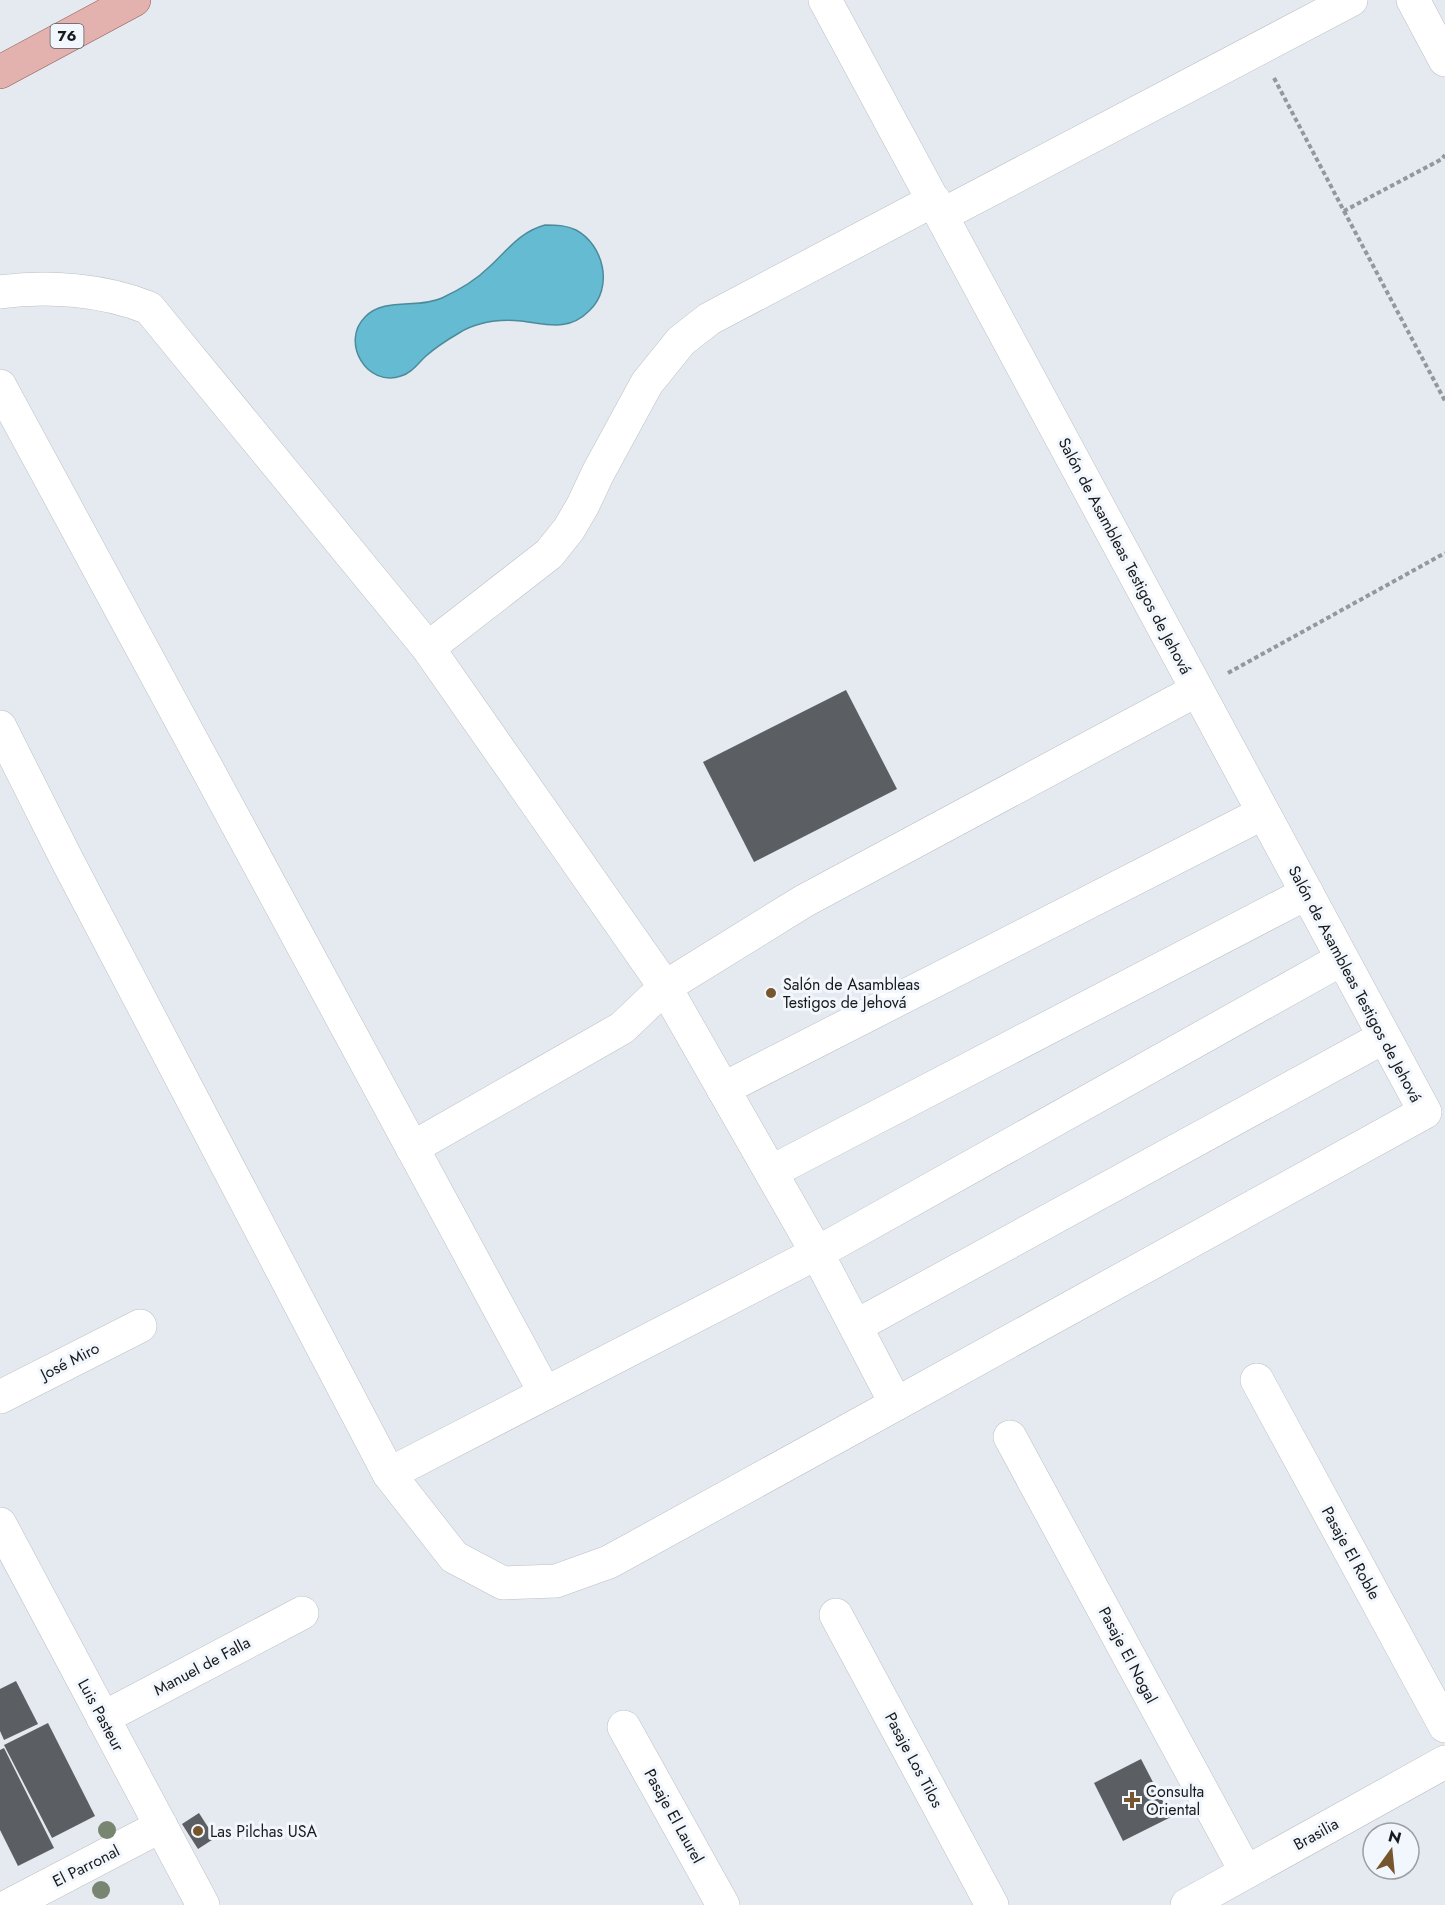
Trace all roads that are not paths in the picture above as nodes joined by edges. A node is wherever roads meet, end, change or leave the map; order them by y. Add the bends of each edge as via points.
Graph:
1 (134, 0) edge
2 (825, 0) edge
3 (1351, 0) edge
4 (1413, 0) edge
5 (1445, 60) edge
6 (0, 72) edge
7 (938, 208) junction
8 (0, 292) edge
9 (0, 386) edge
10 (428, 648) junction
11 (1197, 690) junction
12 (0, 727) edge
13 (1263, 813) junction
14 (1307, 893) junction
15 (1342, 959) junction
16 (665, 987) junction
17 (1384, 1037) junction
18 (723, 1089) junction
19 (412, 1148) junction
20 (771, 1172) junction
21 (817, 1253) junction
22 (140, 1326) dead end
23 (856, 1326) junction
24 (1257, 1380) dead end
25 (545, 1394) junction
26 (0, 1397) edge
27 (896, 1404) junction
28 (1010, 1437) dead end
29 (389, 1474) junction
30 (0, 1524) edge
31 (302, 1613) dead end
32 (836, 1615) dead end
33 (103, 1718) junction
34 (1445, 1726) edge
35 (624, 1727) dead end
36 (1445, 1762) edge
37 (161, 1826) junction
38 (1246, 1872) junction
39 (10, 1905) edge
40 (203, 1905) edge
41 (723, 1905) edge
42 (992, 1905) edge
43 (1187, 1905) edge

1 - 6 main road, 76
2 - 7 street, Salón de Asambleas Testigos de Jehová
3 - 7 street
4 - 5 street
7 - 10 street via 709,319 681,341 647,383 569,530 549,554
7 - 11 street, Salón de Asambleas Testigos de Jehová
8 - 10 street via 90,292 125,298 149,308
9 - 19 street
10 - 16 street
11 - 13 street, Salón de Asambleas Testigos de Jehová
11 - 16 street via 804,901
12 - 29 street
13 - 14 street, Salón de Asambleas Testigos de Jehová
13 - 18 street
14 - 15 street, Salón de Asambleas Testigos de Jehová
14 - 20 street
15 - 17 street, Salón de Asambleas Testigos de Jehová
15 - 21 street
16 - 18 street
16 - 19 street via 622,1028
17 - 23 street
17 - 27 street, Salón de Asambleas Testigos de Jehová via 1425,1112
18 - 20 street
19 - 25 street
20 - 21 street
21 - 23 street
21 - 25 street
22 - 26 street, José Miro
23 - 27 street
24 - 34 street, Pasaje El Roble
25 - 29 street
27 - 29 street via 609,1562 556,1581 503,1583 454,1557
28 - 38 street, Pasaje El Nogal
30 - 33 street, Luis Pasteur
31 - 33 street, Manuel de Falla
32 - 42 street, Pasaje Los Tilos
33 - 37 street, Luis Pasteur
35 - 41 street, Pasaje El Laurel
36 - 38 street, Brasilia
37 - 39 street, El Parronal
37 - 40 street, Luis Pasteur
38 - 43 street, Brasilia

